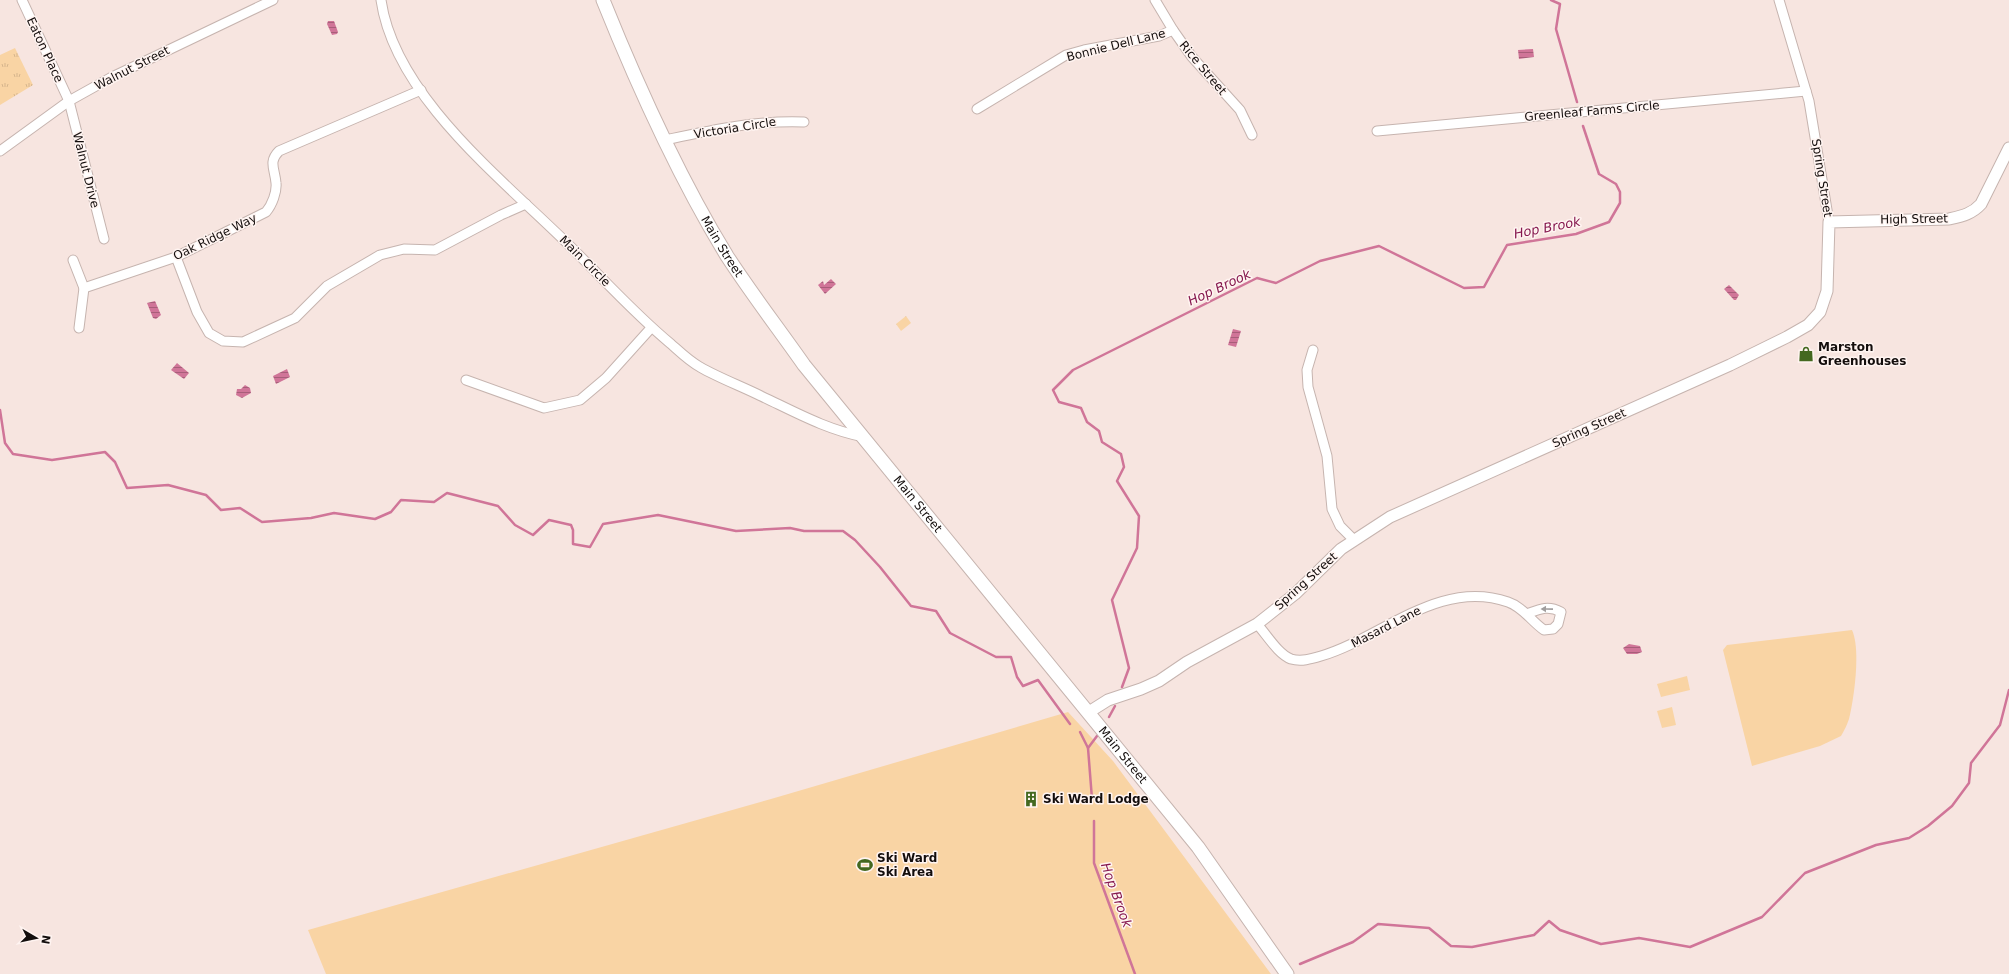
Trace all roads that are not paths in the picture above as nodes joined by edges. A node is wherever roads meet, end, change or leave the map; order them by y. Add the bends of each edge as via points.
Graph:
1 (22, 0) edge
2 (273, 0) edge
3 (381, 0) edge
4 (603, 0) edge
5 (1156, 0) edge
6 (1779, 0) edge
7 (1173, 30) junction
8 (421, 90) junction
9 (1806, 91) junction
10 (69, 101) junction
11 (977, 109) dead end
12 (804, 122) dead end
13 (1377, 131) dead end
14 (1252, 135) dead end
15 (665, 140) junction
16 (2009, 148) edge
17 (0, 151) edge
18 (526, 204) junction
19 (1829, 222) junction
20 (104, 239) dead end
21 (176, 257) junction
22 (73, 260) dead end
23 (84, 288) junction
24 (79, 328) dead end
25 (651, 328) junction
26 (1313, 350) dead end
27 (466, 380) dead end
28 (865, 437) junction
29 (1354, 540) junction
30 (1527, 614) dead end
31 (1257, 624) junction
32 (1089, 712) junction
33 (1287, 974) edge

1 - 10 street, Eaton Place
2 - 10 street, Walnut Street via 116,75
3 - 8 street, Main Circle via 387,25 400,57
4 - 15 main road, Main Street
5 - 7 street, Rice Street
6 - 9 street, Spring Street
7 - 11 street, Bonnie Dell Lane via 1162,36 1084,50 1066,56
7 - 14 street, Rice Street via 1200,68 1240,110
8 - 18 street, Main Circle via 474,156
8 - 21 street, Oak Ridge Way via 279,151 273,160 276,184 271,206 266,212
9 - 13 street, Greenleaf Farms Circle
9 - 19 street, Spring Street
10 - 17 street, Walnut Street
10 - 20 street, Walnut Drive
12 - 15 street, Victoria Circle via 747,124
15 - 28 main road, Main Street via 728,257 772,322
16 - 19 street, High Street via 1981,204 1964,216 1949,219
18 - 21 street via 435,250 404,249 380,255 326,286 295,318 243,342 223,341 209,333 197,312
18 - 25 street, Main Circle
19 - 29 street, Spring Street via 1827,291 1820,312 1808,325 1736,362 1390,517
21 - 23 street, Oak Ridge Way
22 - 23 street
23 - 24 street
25 - 27 street via 606,378 580,400 544,408
25 - 28 street, Main Circle via 700,367 828,428
26 - 29 street via 1307,370 1308,387 1327,456 1332,509 1340,526
28 - 32 main road, Main Street
29 - 31 street, Spring Street via 1341,549 1295,594
30 - 31 street, Masard Lane via 1509,602 1488,597 1457,598 1425,607 1329,654 1299,661 1282,653
31 - 32 street, Spring Street via 1187,662 1159,681 1108,700
32 - 33 main road, Main Street via 1198,847

